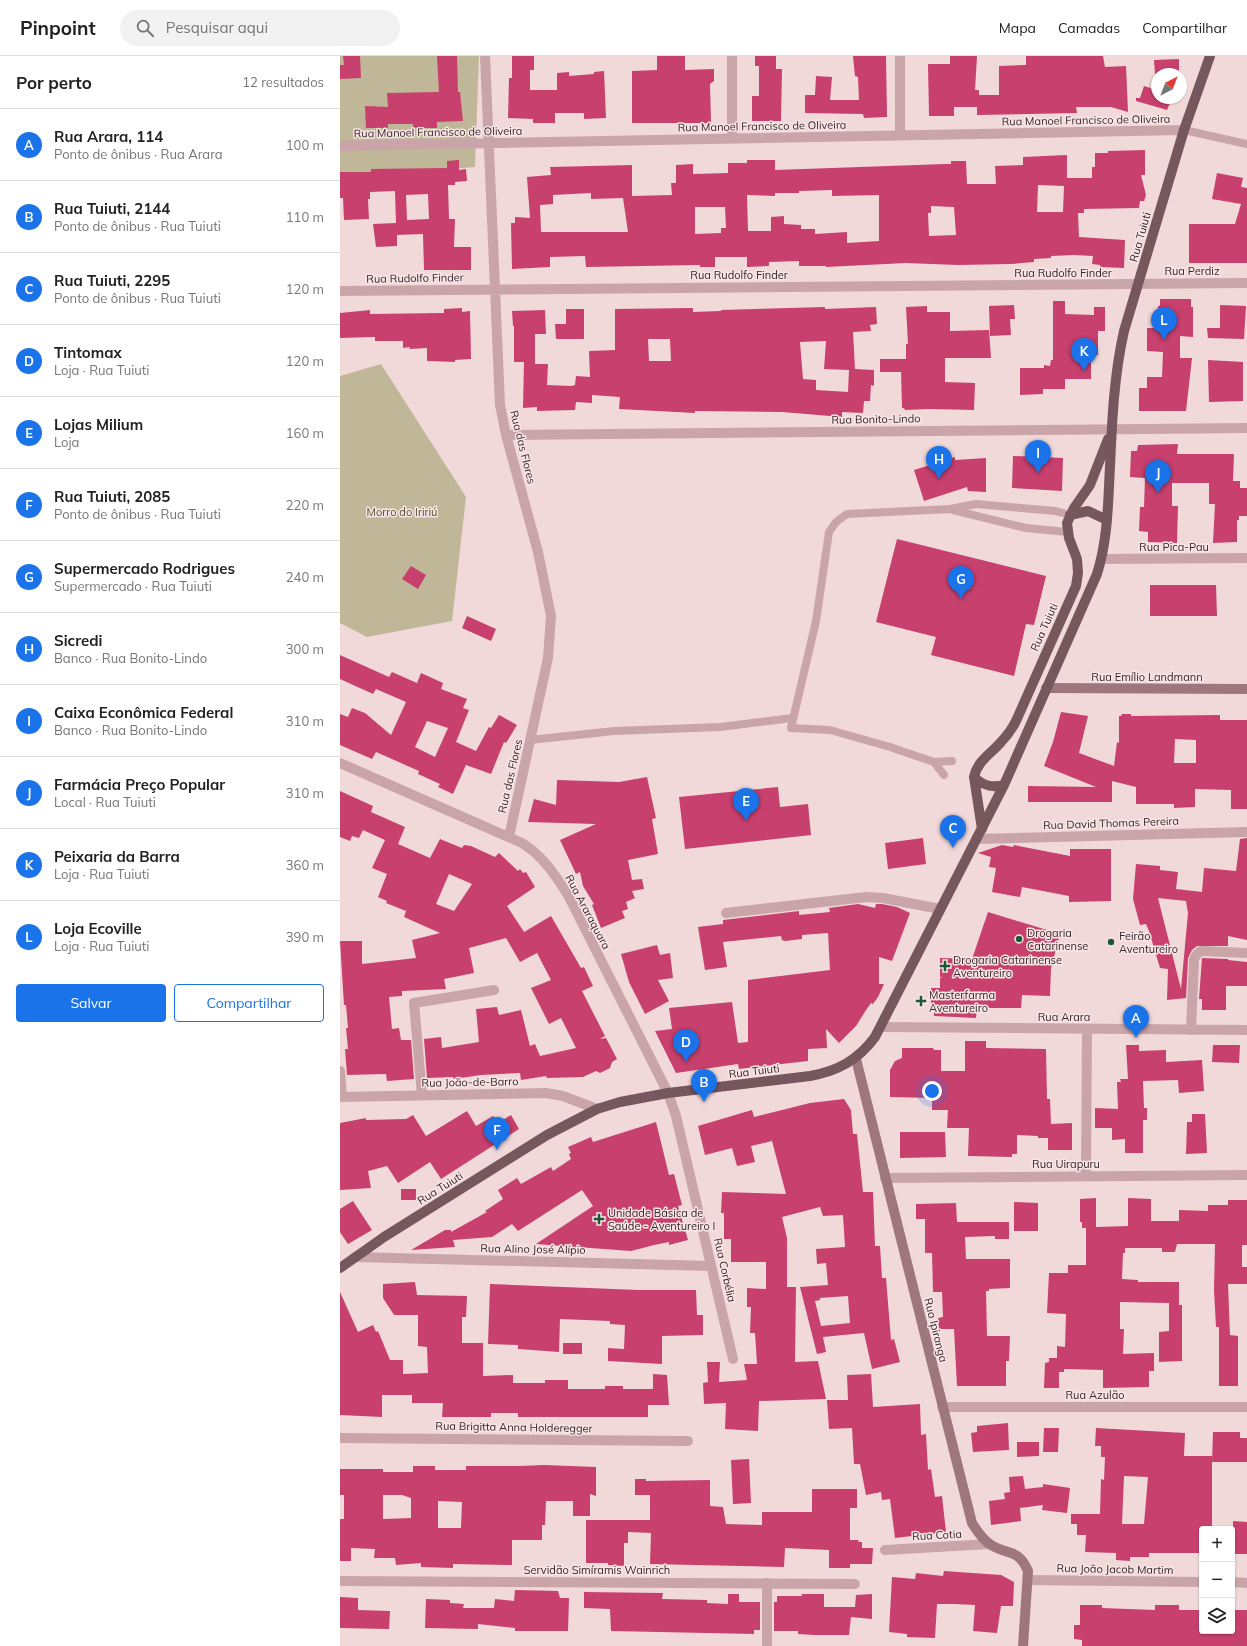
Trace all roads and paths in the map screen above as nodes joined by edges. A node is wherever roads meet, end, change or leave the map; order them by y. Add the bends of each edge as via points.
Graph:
1 (485, 56) edge
2 (732, 56) edge
3 (900, 56) edge
4 (1210, 56) edge
5 (1184, 130) junction
6 (900, 135) junction
7 (732, 139) junction
8 (489, 143) junction
9 (1247, 144) edge
10 (340, 146) edge
11 (1247, 283) edge
12 (1138, 284) junction
13 (495, 289) junction
14 (340, 291) edge
15 (1247, 428) edge
16 (1111, 429) junction
17 (506, 435) junction
18 (950, 509) junction
19 (1070, 515) junction
20 (1107, 520) junction
21 (1067, 532) junction
22 (1247, 558) edge
23 (1102, 559) junction
24 (1046, 688) junction
25 (1247, 689) edge
26 (793, 718) junction
27 (530, 740) junction
28 (952, 761) dead end
29 (934, 762) junction
30 (340, 763) edge
31 (944, 775) dead end
32 (974, 777) junction
33 (1004, 785) junction
34 (982, 829) junction
35 (1247, 832) edge
36 (509, 837) junction
37 (976, 839) junction
38 (940, 909) junction
39 (726, 913) dead end
40 (1247, 953) edge
41 (494, 990) dead end
42 (881, 1027) junction
43 (1087, 1029) junction
44 (1191, 1030) junction
45 (1247, 1030) edge
46 (856, 1059) junction
47 (340, 1071) edge
48 (668, 1093) junction
49 (422, 1095) junction
50 (341, 1097) edge
51 (597, 1109) junction
52 (1086, 1176) junction
53 (1247, 1176) edge
54 (885, 1178) junction
55 (355, 1257) junction
56 (711, 1266) junction
57 (340, 1268) edge
58 (733, 1359) dead end
59 (942, 1407) junction
60 (1247, 1407) edge
61 (340, 1438) edge
62 (688, 1441) dead end
63 (990, 1544) junction
64 (885, 1550) dead end
65 (1028, 1580) junction
66 (340, 1581) edge
67 (1199, 1582) edge
68 (1235, 1582) edge
69 (1247, 1582) edge
70 (767, 1583) junction
71 (855, 1584) dead end
72 (766, 1646) edge
73 (1023, 1646) edge

1 - 8 street, Rua das Flores
2 - 7 street
3 - 6 street
4 - 5 main road, Rua Tuiuti
5 - 6 street, Rua Manoel Francisco de Oliveira
5 - 9 lane
5 - 12 main road, Rua Tuiuti
6 - 7 street, Rua Manoel Francisco de Oliveira
7 - 8 street, Rua Manoel Francisco de Oliveira
8 - 10 street, Rua Manoel Francisco de Oliveira
8 - 13 street, Rua das Flores
11 - 12 street, Rua Perdiz
12 - 13 street, Rua Rudolfo Finder
12 - 16 main road, Rua Tuiuti via 1118,357
13 - 14 street, Rua Rudolfo Finder
13 - 17 street, Rua das Flores via 500,405
15 - 16 street, Rua Bonito-Lindo
16 - 17 street, Rua Bonito-Lindo
16 - 19 main road, Rua Tuiuti via 1090,485
16 - 20 main road, Rua Tuiuti
17 - 27 street, Rua das Flores via 538,552 551,616 548,658
18 - 19 lane via 976,504 1055,511
18 - 21 lane via 1026,528
18 - 26 lane via 846,514 836,522 829,532 816,621
19 - 20 main road via 1088,511
19 - 21 main road, Rua Tuiuti
20 - 23 main road, Rua Tuiuti
21 - 32 main road, Rua Tuiuti via 1077,559 1076,586 1016,721 1003,741 980,762
22 - 23 street, Rua Pica-Pau
23 - 24 main road, Rua Tuiuti
24 - 25 street, Rua Emílio Landmann
24 - 33 main road, Rua Tuiuti
26 - 27 lane via 720,727 614,731
26 - 29 lane via 791,728 830,730
27 - 36 street, Rua das Flores
28 - 29 lane
29 - 31 lane
30 - 36 street, Rua Araraquara
32 - 33 main road via 987,786
32 - 34 main road
33 - 34 main road, Rua Tuiuti
34 - 37 main road, Rua Tuiuti
35 - 37 street, Rua David Thomas Pereira
36 - 48 street, Rua Araraquara via 534,850 568,895
37 - 38 main road, Rua Tuiuti
38 - 39 street via 866,897
38 - 42 main road, Rua Tuiuti
40 - 44 street via 1201,951 1197,954 1194,959
41 - 49 street via 414,1003
42 - 43 street, Rua Arara
42 - 46 main road, Rua Tuiuti
43 - 44 street, Rua Arara
43 - 52 street
44 - 45 street, Rua Arara
46 - 48 main road, Rua Tuiuti via 828,1073
46 - 54 street, Rua Ipiranga
47 - 50 street
48 - 51 main road, Rua Tuiuti
48 - 56 street, Rua Corbélia via 676,1116
49 - 50 street, Rua João-de-Barro
49 - 51 street, Rua João-de-Barro via 546,1093 563,1096
51 - 55 main road, Rua Tuiuti via 547,1135
52 - 53 street, Rua Uirapuru
52 - 54 street, Rua Uirapuru
54 - 59 street, Rua Ipiranga
55 - 56 street, Rua Alino José Alípio
55 - 57 main road, Rua Tuiuti
56 - 58 street, Rua Corbélia
59 - 60 street, Rua Azulão
59 - 63 street, Rua Ipiranga via 972,1524
61 - 62 street, Rua Brigitta Anna Holderegger
63 - 64 street, Rua Cotia
63 - 65 street, Rua Ipiranga via 1019,1556 1025,1563
65 - 67 street, Rua João Jacob Martim
65 - 73 street, Rua Ipiranga
66 - 70 street, Servidão Simíramis Wainrich
68 - 69 street
70 - 71 street, Servidão Simíramis Wainrich
70 - 72 street

